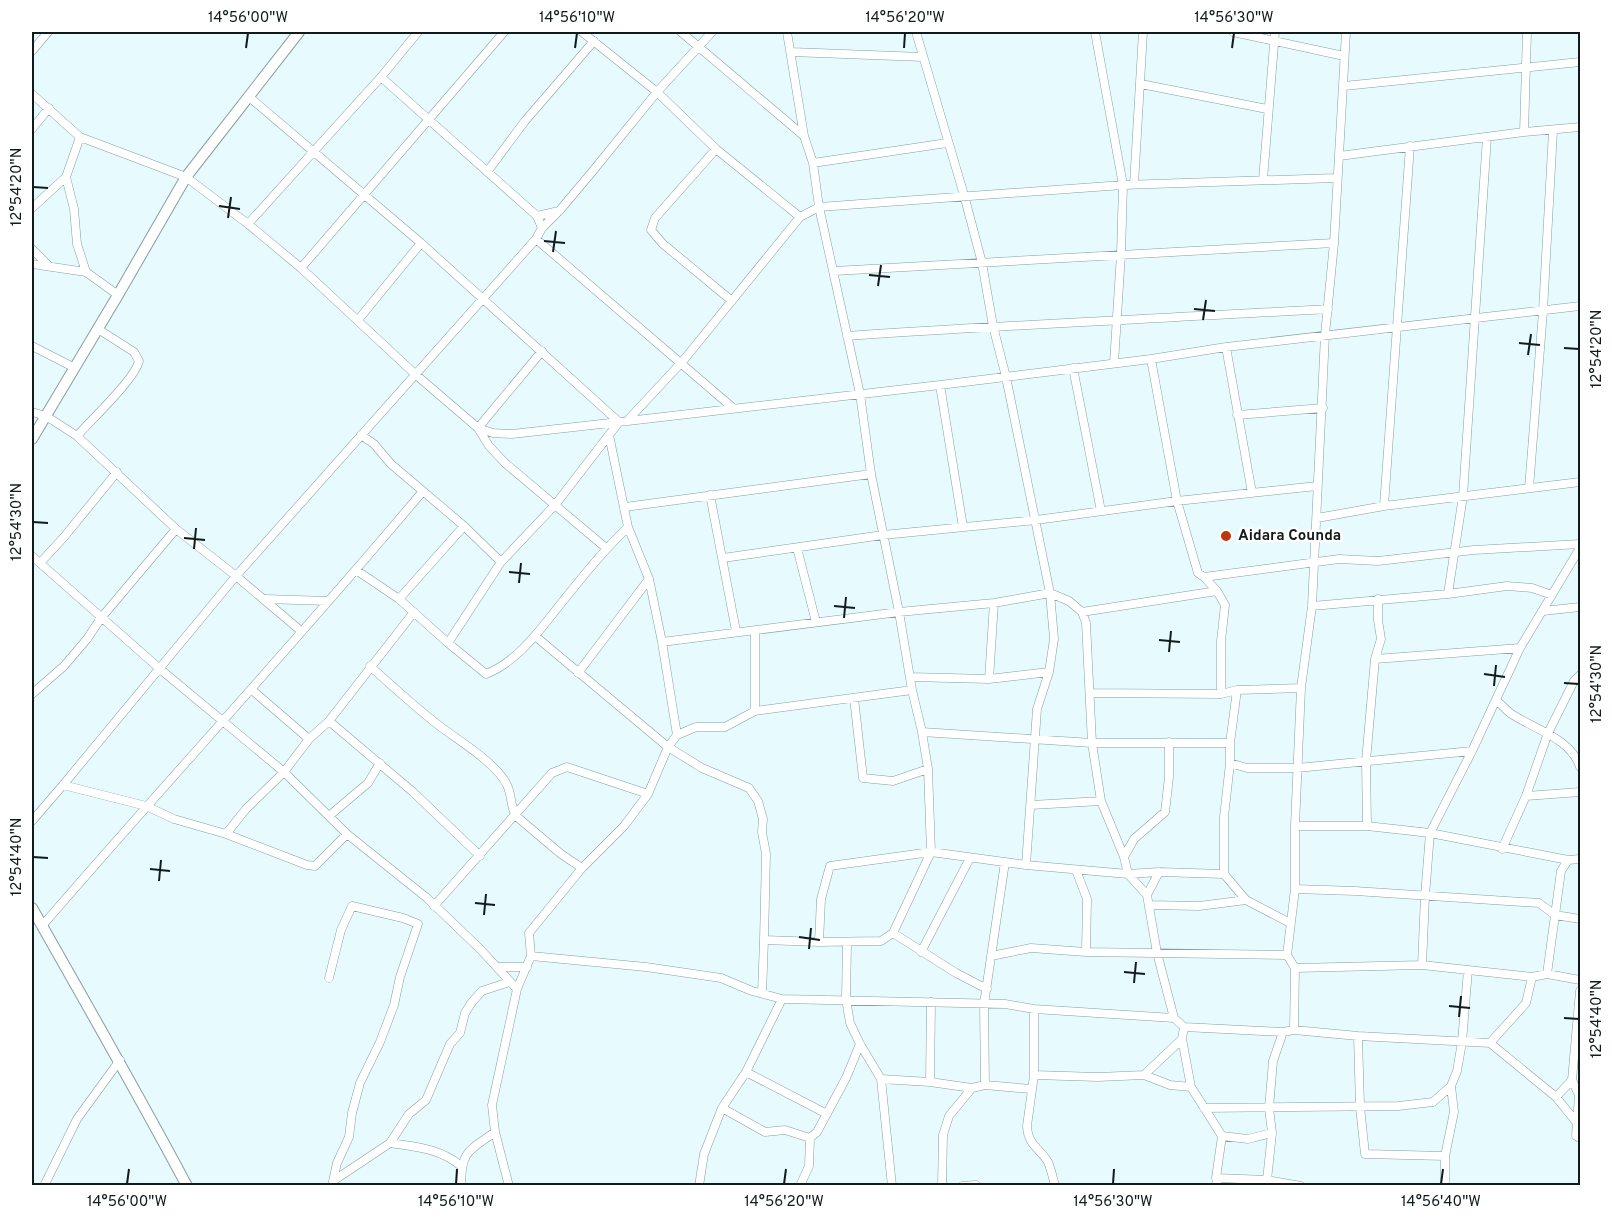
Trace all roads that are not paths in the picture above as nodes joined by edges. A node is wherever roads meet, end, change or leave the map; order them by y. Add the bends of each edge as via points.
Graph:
1 (48, 32) edge
2 (299, 32) edge
3 (418, 32) edge
4 (504, 32) edge
5 (582, 32) edge
6 (681, 32) edge
7 (712, 32) edge
8 (787, 32) edge
9 (916, 32) edge
10 (1095, 32) edge
11 (1143, 32) edge
12 (1233, 32) edge
13 (1346, 32) edge
14 (1527, 32) edge
15 (1275, 35) edge
16 (594, 41) junction
17 (699, 47) junction
18 (32, 51) edge
19 (791, 52) junction
20 (1344, 56) junction
21 (923, 57) junction
22 (1581, 62) edge
23 (1526, 67) junction
24 (381, 77) junction
25 (1141, 84) junction
26 (1344, 86) junction
27 (657, 92) junction
28 (32, 94) edge
29 (248, 96) junction
30 (49, 108) junction
31 (1267, 109) junction
32 (430, 119) junction
33 (1581, 127) edge
34 (32, 129) edge
35 (1553, 131) junction
36 (1524, 132) junction
37 (804, 136) junction
38 (80, 137) junction
39 (1487, 137) junction
40 (947, 143) junction
41 (1410, 146) junction
42 (716, 149) junction
43 (315, 151) junction
44 (1339, 156) junction
45 (813, 163) junction
46 (487, 172) junction
47 (66, 177) junction
48 (186, 177) junction
49 (1336, 178) junction
50 (1263, 180) junction
51 (1134, 184) junction
52 (1123, 185) junction
53 (365, 195) junction
54 (964, 195) junction
55 (819, 207) junction
56 (32, 208) edge
57 (560, 210) junction
58 (537, 216) junction
59 (800, 216) junction
60 (248, 224) junction
61 (542, 228) junction
62 (536, 239) junction
63 (421, 243) junction
64 (1334, 243) junction
65 (32, 249) edge
66 (1121, 254) junction
67 (981, 263) junction
68 (32, 264) edge
69 (49, 266) junction
70 (301, 268) junction
71 (834, 271) junction
72 (86, 272) junction
73 (118, 296) junction
74 (483, 299) junction
75 (732, 301) junction
76 (1581, 306) edge
77 (1328, 309) junction
78 (1543, 311) junction
79 (1474, 319) junction
80 (358, 320) junction
81 (1118, 321) junction
82 (993, 326) junction
83 (1396, 327) junction
84 (98, 329) junction
85 (1325, 335) junction
86 (847, 336) junction
87 (32, 346) edge
88 (1226, 347) junction
89 (542, 351) junction
90 (1151, 359) junction
91 (682, 362) junction
92 (1114, 363) junction
93 (75, 368) junction
94 (1073, 368) junction
95 (415, 374) junction
96 (1006, 376) junction
97 (940, 385) junction
98 (860, 394) junction
99 (733, 408) junction
100 (1323, 408) junction
101 (32, 412) edge
102 (1237, 415) junction
103 (46, 416) junction
104 (623, 422) junction
105 (478, 428) junction
106 (361, 435) junction
107 (609, 435) junction
108 (77, 436) junction
109 (32, 439) edge
110 (117, 472) junction
111 (871, 474) junction
112 (1581, 482) edge
113 (1317, 486) junction
114 (1529, 488) junction
115 (423, 491) junction
116 (1252, 493) junction
117 (710, 495) junction
118 (1462, 496) junction
119 (1177, 501) junction
120 (555, 505) junction
121 (1384, 506) junction
122 (624, 507) junction
123 (1101, 511) junction
124 (1317, 518) junction
125 (1036, 520) junction
126 (464, 526) junction
127 (628, 527) junction
128 (963, 527) junction
129 (177, 529) junction
130 (883, 535) junction
131 (1581, 544) edge
132 (606, 548) junction
133 (797, 548) junction
134 (1581, 548) edge
135 (1453, 553) junction
136 (32, 556) edge
137 (723, 558) junction
138 (1312, 561) junction
139 (501, 562) junction
140 (40, 563) junction
141 (356, 570) junction
142 (236, 576) junction
143 (1204, 577) junction
144 (649, 579) junction
145 (1217, 591) junction
146 (1050, 593) junction
147 (1448, 594) junction
148 (1552, 595) junction
149 (265, 599) junction
150 (399, 599) junction
151 (1378, 599) junction
152 (328, 601) junction
153 (994, 603) junction
154 (1312, 606) junction
155 (1581, 606) edge
156 (1543, 611) junction
157 (414, 612) junction
158 (899, 612) junction
159 (1082, 612) junction
160 (101, 618) junction
161 (816, 622) junction
162 (301, 631) junction
163 (736, 631) junction
164 (755, 631) junction
165 (535, 636) junction
166 (662, 642) junction
167 (448, 643) junction
168 (1520, 648) junction
169 (1375, 659) junction
170 (370, 666) junction
171 (160, 669) junction
172 (1049, 672) junction
173 (578, 673) junction
174 (1581, 675) edge
175 (910, 677) junction
176 (989, 679) junction
177 (1301, 688) junction
178 (252, 690) junction
179 (912, 690) junction
180 (1237, 690) junction
181 (1090, 693) junction
182 (32, 694) edge
183 (1221, 694) junction
184 (854, 698) junction
185 (1496, 700) junction
186 (755, 711) junction
187 (223, 720) junction
188 (329, 721) junction
189 (922, 732) junction
190 (1548, 733) junction
191 (677, 735) junction
192 (1035, 738) junction
193 (309, 739) junction
194 (1169, 742) junction
195 (1092, 743) junction
196 (1230, 743) junction
197 (668, 747) junction
198 (1472, 751) junction
199 (1366, 761) junction
200 (380, 763) junction
201 (1230, 763) junction
202 (1581, 767) edge
203 (1297, 768) junction
204 (928, 770) junction
205 (284, 772) junction
206 (63, 785) junction
207 (1581, 792) edge
208 (648, 794) junction
209 (1526, 796) junction
210 (1101, 801) junction
211 (1031, 805) junction
212 (146, 806) junction
213 (329, 816) junction
214 (516, 816) junction
215 (32, 820) edge
216 (1295, 826) junction
217 (1367, 826) junction
218 (1430, 833) junction
219 (226, 834) junction
220 (347, 834) junction
221 (1502, 849) junction
222 (931, 852) junction
223 (480, 856) junction
224 (1124, 857) junction
225 (970, 858) junction
226 (1581, 859) edge
227 (1568, 860) junction
228 (1005, 862) junction
229 (1026, 865) junction
230 (582, 868) junction
231 (1076, 870) junction
232 (1159, 872) junction
233 (1128, 874) junction
234 (1224, 874) junction
235 (1295, 889) junction
236 (1147, 895) junction
237 (1425, 896) junction
238 (1246, 900) junction
239 (1149, 905) junction
240 (434, 906) junction
241 (32, 908) edge
242 (1555, 915) junction
243 (1581, 919) edge
244 (1290, 922) junction
245 (42, 926) junction
246 (893, 933) junction
247 (764, 940) junction
248 (819, 942) junction
249 (847, 943) junction
250 (921, 952) junction
251 (1086, 952) junction
252 (1157, 953) junction
253 (1287, 955) junction
254 (531, 956) junction
255 (991, 956) junction
256 (1422, 965) junction
257 (527, 967) junction
258 (497, 968) junction
259 (1295, 968) junction
260 (1468, 970) junction
261 (1547, 974) junction
262 (1532, 977) junction
263 (329, 978) dead end
264 (1581, 980) edge
265 (509, 982) junction
266 (517, 988) junction
267 (987, 989) junction
268 (1581, 991) edge
269 (762, 993) junction
270 (782, 999) junction
271 (846, 999) junction
272 (931, 1002) junction
273 (984, 1004) junction
274 (1034, 1009) junction
275 (1174, 1018) junction
276 (1184, 1027) junction
277 (1294, 1030) junction
278 (1283, 1032) junction
279 (1358, 1036) junction
280 (1182, 1039) junction
281 (1462, 1042) junction
282 (1491, 1043) junction
283 (860, 1044) junction
284 (120, 1060) junction
285 (746, 1072) junction
286 (1034, 1075) junction
287 (1144, 1075) junction
288 (881, 1080) junction
289 (1572, 1080) junction
290 (930, 1082) junction
291 (985, 1085) junction
292 (1451, 1086) junction
293 (1191, 1087) junction
294 (972, 1088) junction
295 (1031, 1089) junction
296 (1556, 1098) junction
297 (1360, 1107) junction
298 (722, 1108) junction
299 (1203, 1108) junction
300 (1269, 1108) junction
301 (827, 1114) junction
302 (1577, 1123) junction
303 (495, 1132) junction
304 (1272, 1133) junction
305 (1222, 1136) junction
306 (810, 1138) junction
307 (1581, 1138) edge
308 (390, 1143) junction
309 (1445, 1156) junction
310 (461, 1166) junction
311 (1267, 1180) junction
312 (1217, 1182) edge
313 (332, 1183) edge
314 (44, 1185) edge
315 (188, 1185) edge
316 (461, 1185) edge
317 (509, 1185) edge
318 (699, 1185) edge
319 (800, 1185) edge
320 (892, 1185) edge
321 (942, 1185) edge
322 (962, 1185) edge
323 (976, 1185) edge
324 (1055, 1185) edge
325 (1301, 1185) edge
326 (1445, 1185) edge

1 - 18 street
2 - 29 main road
3 - 24 street
4 - 32 street
5 - 16 street
6 - 17 street
7 - 17 street
8 - 19 street
9 - 21 street
10 - 52 street
11 - 25 street
12 - 15 street
13 - 20 street
14 - 23 street
15 - 20 street
15 - 31 street
16 - 27 street
16 - 46 street
17 - 27 street
17 - 37 street
19 - 21 street
19 - 37 street
20 - 26 street
21 - 40 street
22 - 23 street
23 - 26 street
23 - 36 street
24 - 32 street
24 - 43 street
25 - 31 street
25 - 51 street
26 - 44 street
27 - 42 street
27 - 57 street
28 - 30 street
29 - 43 street
29 - 48 main road
30 - 34 street
30 - 38 street
31 - 50 street
32 - 46 street
32 - 53 street
33 - 35 street
35 - 36 street
35 - 78 street
36 - 39 street
37 - 45 street
38 - 47 street
38 - 48 street
39 - 41 street
39 - 79 street
40 - 45 street
40 - 54 street
41 - 44 street
41 - 83 street
42 - 59 street
42 - 75 street via 655,218 651,230
43 - 53 street
43 - 60 street
44 - 49 street
45 - 55 street
46 - 58 street
47 - 56 street
47 - 72 street via 77,244
48 - 60 street
48 - 73 main road
49 - 50 street
49 - 64 street
50 - 51 street
51 - 52 street
52 - 54 street
52 - 66 street
53 - 63 street
53 - 70 street
54 - 55 street
54 - 67 street
55 - 59 street
55 - 71 street
57 - 58 street
57 - 61 street
58 - 61 street
59 - 75 street
60 - 70 street
61 - 62 street
62 - 74 street
62 - 91 street
63 - 74 street
63 - 80 street
64 - 66 street
64 - 77 street
65 - 69 street
66 - 67 street
66 - 81 street
67 - 71 street
67 - 82 street
68 - 69 street
69 - 72 street
70 - 80 street
71 - 86 street
72 - 73 street
73 - 84 main road
74 - 89 street
74 - 95 street
75 - 91 street
76 - 78 street
77 - 81 street
77 - 85 street
78 - 79 street
78 - 114 street
79 - 83 street
79 - 118 street
80 - 95 street
81 - 82 street
81 - 92 street
82 - 86 street
82 - 96 street
83 - 85 street
83 - 121 street
84 - 93 main road
84 - 108 street via 134,352 139,361 128,380
85 - 88 street
85 - 100 street
86 - 98 street
87 - 93 street
88 - 90 street
88 - 102 street
89 - 104 street
89 - 105 street
90 - 92 street
90 - 119 street
91 - 99 street
91 - 104 street
92 - 94 street
93 - 103 main road
94 - 96 street
94 - 123 street
95 - 105 street
95 - 106 street
96 - 97 street
96 - 125 street
97 - 98 street
97 - 128 street
98 - 99 street
98 - 111 street
99 - 104 street
100 - 102 street
100 - 113 street
101 - 103 street
102 - 116 street
103 - 108 street
103 - 109 main road
104 - 105 street via 512,434
104 - 107 street
105 - 120 street via 497,454
106 - 115 street
106 - 142 street
107 - 120 street
107 - 122 street
108 - 110 street
110 - 129 street
110 - 140 street
111 - 117 street
111 - 130 street
112 - 114 street
113 - 116 street
113 - 124 street
114 - 118 street
115 - 126 street
115 - 141 street
116 - 119 street
117 - 122 street
117 - 137 street
118 - 121 street
118 - 135 street
119 - 123 street
119 - 143 street via 1198,573
120 - 132 street
120 - 139 street
121 - 124 street
122 - 127 street
123 - 125 street
124 - 138 street
125 - 128 street
125 - 146 street
126 - 139 street
126 - 150 street
127 - 132 street
127 - 144 street
128 - 130 street
129 - 142 street
129 - 160 street
130 - 133 street
130 - 158 street
131 - 135 street
132 - 165 street
133 - 137 street
133 - 161 street
134 - 148 street
135 - 138 street via 1378,561
135 - 147 street
136 - 140 street
137 - 163 street
138 - 143 street
138 - 154 street
139 - 167 street
140 - 160 street
141 - 150 street
141 - 152 street
142 - 149 street
142 - 171 street
143 - 145 street
144 - 166 street
144 - 173 street
145 - 159 street
145 - 183 street via 1225,605
146 - 153 street
146 - 159 street
146 - 172 street via 1054,639
147 - 148 street via 1520,586
147 - 151 street
148 - 156 street
149 - 152 street
149 - 162 street
150 - 157 street
151 - 154 street
151 - 169 street via 1381,639
152 - 162 street
153 - 158 street
153 - 176 street
154 - 177 street
155 - 156 street
156 - 168 street
157 - 167 street
157 - 170 street
158 - 161 street
158 - 175 street
159 - 181 street
160 - 171 street
160 - 182 street via 64,666
161 - 164 street
162 - 178 street
163 - 164 street
163 - 166 street
164 - 186 street
165 - 167 street via 499,669 486,674
165 - 173 street
166 - 191 street
168 - 169 street
168 - 185 street
169 - 199 street
170 - 188 street
170 - 214 street via 422,713 490,764 507,785
171 - 187 street
171 - 206 street
172 - 176 street
172 - 192 street via 1037,709
173 - 197 street
174 - 190 street via 1574,681
175 - 176 street
175 - 179 street
177 - 180 street
177 - 203 street
178 - 187 street
178 - 193 street
179 - 184 street
179 - 189 street
180 - 183 street
180 - 196 street
181 - 183 street
181 - 195 street
184 - 186 street
184 - 204 street via 863,778 893,781
185 - 190 street via 1509,712
185 - 198 street
186 - 191 street via 725,727 696,727
187 - 205 street
187 - 212 street
188 - 193 street
188 - 200 street
189 - 192 street
189 - 204 street
190 - 202 street via 1577,756
190 - 209 street
191 - 197 street
192 - 195 street
192 - 211 street
193 - 205 street
194 - 195 street
194 - 196 street
194 - 224 street via 1165,812 1134,839
195 - 210 street
196 - 201 street
197 - 208 street
197 - 247 street via 702,768 749,788 758,801 766,854
198 - 199 street
198 - 218 street
199 - 203 street
199 - 217 street
200 - 213 street via 368,783
200 - 223 street
201 - 203 street via 1247,768
201 - 234 street via 1224,817
203 - 216 street
204 - 222 street
205 - 213 street
205 - 219 street
206 - 212 street
206 - 215 street
207 - 209 street
208 - 214 street via 567,767 552,773
208 - 230 street via 624,826
209 - 221 street
210 - 211 street
210 - 224 street
211 - 229 street
212 - 219 street via 174,819
212 - 245 street
213 - 220 street
214 - 223 street
214 - 230 street
216 - 217 street
216 - 235 street
217 - 218 street
218 - 221 street
218 - 237 street
219 - 220 street via 315,866
220 - 240 street
221 - 227 street
222 - 225 street
222 - 246 street
222 - 248 street via 830,866 820,899
223 - 240 street
224 - 233 street
225 - 228 street
225 - 250 street
226 - 227 street
227 - 242 street via 1561,871
228 - 229 street
228 - 255 street
229 - 231 street
230 - 254 street via 529,933
231 - 233 street
231 - 251 street via 1088,899
232 - 233 street
232 - 234 street
232 - 236 street
233 - 236 street
234 - 238 street
235 - 237 street
235 - 244 street
236 - 239 street
237 - 242 street via 1539,903
237 - 256 street
238 - 239 street via 1199,906
238 - 244 street
239 - 252 street
240 - 258 street
241 - 245 main road
242 - 243 street
242 - 261 street
244 - 253 street
245 - 284 main road
246 - 249 street via 881,941
246 - 250 street
247 - 248 street
247 - 269 street
248 - 249 street
249 - 271 street
250 - 267 street
251 - 252 street
251 - 255 street via 1031,948
252 - 253 street
252 - 275 street
253 - 259 street
254 - 257 street
254 - 269 street via 721,978
255 - 267 street
256 - 259 street
256 - 260 street
257 - 258 street
257 - 266 street
258 - 265 street
259 - 277 street
260 - 262 street
260 - 281 street
261 - 262 street
261 - 264 street
262 - 282 street via 1526,1003
263 - 313 street via 341,930 352,906 418,924 394,1005 360,1083 349,1137
265 - 266 street
265 - 308 street via 482,991 472,1002 426,1100 409,1114
266 - 303 street via 492,1105
267 - 273 street
268 - 289 street
269 - 270 street
270 - 271 street
270 - 285 street
271 - 272 street
271 - 283 street via 850,1023
272 - 273 street
272 - 290 street
273 - 274 street
273 - 291 street
274 - 275 street
274 - 286 street
275 - 276 street
276 - 278 street
276 - 280 street
277 - 278 street
277 - 279 street
278 - 300 street via 1273,1061
279 - 281 street
279 - 297 street
280 - 287 street
280 - 293 street
281 - 282 street
281 - 292 street
282 - 296 street
283 - 288 street
283 - 301 street
284 - 314 street via 77,1119
284 - 315 main road
285 - 298 street
285 - 301 street
286 - 287 street
286 - 295 street
287 - 293 street via 1170,1085
288 - 290 street
288 - 320 street
289 - 296 street
289 - 302 street via 1579,1095
290 - 294 street
291 - 294 street
291 - 295 street
292 - 297 street via 1433,1102
292 - 309 street via 1454,1112
293 - 299 street
294 - 321 street via 949,1116 943,1135
295 - 324 street via 1028,1134 1047,1162
296 - 302 street
297 - 300 street
297 - 309 street via 1365,1154
298 - 306 street via 765,1132 785,1130
298 - 318 street via 704,1154
299 - 300 street
299 - 305 street
300 - 304 street
301 - 306 street via 818,1132
302 - 307 street via 1576,1136
303 - 310 street via 471,1148
303 - 317 street
304 - 305 street via 1248,1139
304 - 311 street
305 - 312 street
306 - 319 street via 808,1166
308 - 310 street via 440,1152
308 - 313 street
309 - 326 street
310 - 316 street
311 - 312 street
311 - 325 street
322 - 323 street

